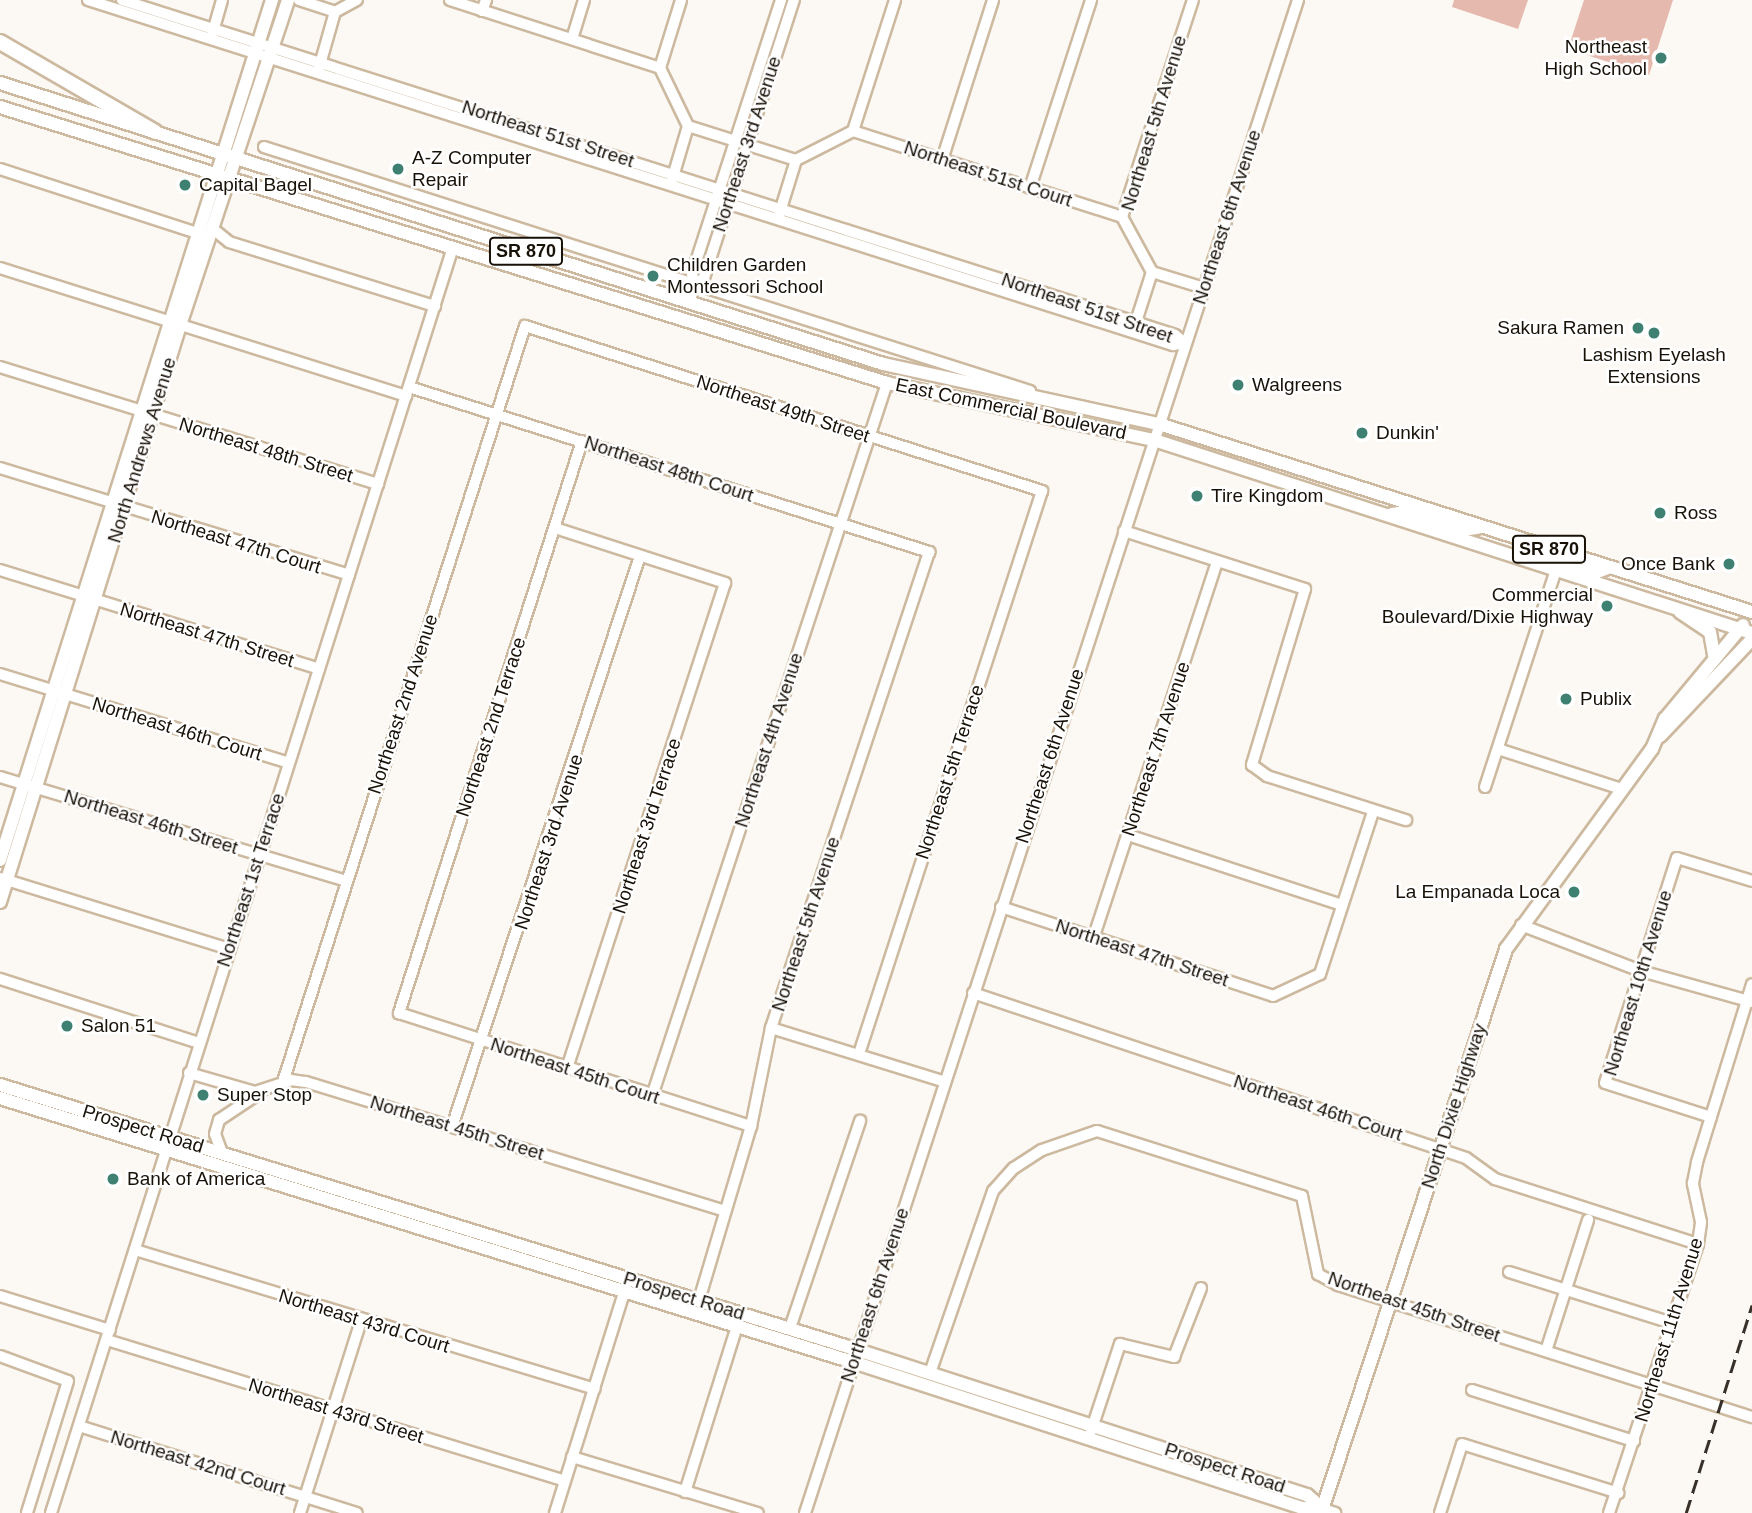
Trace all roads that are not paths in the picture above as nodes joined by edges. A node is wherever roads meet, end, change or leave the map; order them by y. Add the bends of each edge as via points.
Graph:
1 (88, 0) edge
2 (122, 0) edge
3 (222, 0) edge
4 (272, 0) edge
5 (288, 0) edge
6 (299, 0) edge
7 (357, 0) edge
8 (450, 0) edge
9 (584, 0) edge
10 (681, 0) edge
11 (781, 0) edge
12 (794, 0) edge
13 (895, 0) edge
14 (993, 0) edge
15 (1091, 0) edge
16 (1193, 0) edge
17 (1298, 0) edge
18 (484, 5) edge
19 (335, 12) junction
20 (213, 34) junction
21 (572, 39) junction
22 (0, 42) edge
23 (256, 48) junction
24 (271, 52) junction
25 (320, 62) junction
26 (660, 68) junction
27 (317, 73) junction
28 (0, 83) edge
29 (0, 107) edge
30 (502, 120) junction
31 (688, 126) junction
32 (853, 131) junction
33 (155, 132) junction
34 (498, 132) junction
35 (736, 140) junction
36 (747, 144) junction
37 (264, 148) dead end
38 (222, 153) junction
39 (236, 157) junction
40 (796, 160) junction
41 (942, 160) junction
42 (0, 169) edge
43 (215, 177) junction
44 (672, 180) junction
45 (229, 181) junction
46 (1030, 188) junction
47 (718, 194) junction
48 (730, 198) junction
49 (464, 212) junction
50 (780, 214) junction
51 (1122, 217) junction
52 (389, 228) junction
53 (458, 229) junction
54 (197, 233) junction
55 (211, 233) junction
56 (453, 247) junction
57 (535, 253) junction
58 (927, 255) junction
59 (924, 267) junction
60 (0, 268) edge
61 (1152, 272) junction
62 (695, 285) junction
63 (1203, 288) junction
64 (594, 292) junction
65 (689, 303) junction
66 (435, 306) junction
67 (688, 321) junction
68 (175, 323) junction
69 (525, 326) joint
70 (1134, 327) junction
71 (777, 331) junction
72 (1185, 343) junction
73 (891, 347) junction
74 (802, 357) junction
75 (883, 364) junction
76 (0, 367) edge
77 (887, 383) junction
78 (968, 384) junction
79 (407, 392) junction
80 (1052, 397) junction
81 (140, 411) junction
82 (495, 414) junction
83 (155, 417) junction
84 (1159, 424) junction
85 (869, 437) junction
86 (1154, 440) junction
87 (582, 441) junction
88 (0, 468) edge
89 (378, 484) junction
90 (1295, 486) junction
91 (1042, 491) joint
92 (1394, 499) junction
93 (118, 507) junction
94 (1389, 516) junction
95 (840, 525) junction
96 (1482, 527) junction
97 (555, 528) junction
98 (1124, 531) junction
99 (1490, 549) junction
100 (929, 552) joint
101 (1566, 555) junction
102 (640, 556) junction
103 (1217, 562) junction
104 (1608, 568) junction
105 (0, 570) edge
106 (1556, 570) junction
107 (349, 575) junction
108 (88, 598) junction
109 (1678, 609) junction
110 (1752, 613) edge
111 (1746, 631) edge
112 (1752, 639) edge
113 (1715, 659) junction
114 (318, 669) junction
115 (0, 674) edge
116 (59, 693) junction
117 (1660, 736) junction
118 (1498, 749) junction
119 (289, 763) junction
120 (0, 777) edge
121 (30, 786) junction
122 (1485, 787) dead end
123 (1621, 789) junction
124 (1373, 812) junction
125 (1406, 820) dead end
126 (1128, 835) junction
127 (259, 855) junction
128 (0, 860) edge
129 (4, 879) edge
130 (346, 881) junction
131 (1752, 881) edge
132 (0, 902) edge
133 (1342, 905) junction
134 (1001, 907) junction
135 (1521, 925) junction
136 (1094, 936) junction
137 (229, 949) junction
138 (1641, 971) junction
139 (0, 979) edge
140 (1752, 984) edge
141 (973, 993) junction
142 (1749, 1001) edge
143 (400, 1013) joint
144 (771, 1028) junction
145 (483, 1041) junction
146 (199, 1043) junction
147 (859, 1054) junction
148 (567, 1068) junction
149 (190, 1073) junction
150 (283, 1082) junction
151 (945, 1082) junction
152 (0, 1085) edge
153 (261, 1092) junction
154 (652, 1096) junction
155 (0, 1098) edge
156 (1711, 1116) junction
157 (860, 1121) dead end
158 (751, 1126) junction
159 (452, 1127) junction
160 (167, 1143) junction
161 (1439, 1149) junction
162 (222, 1153) junction
163 (725, 1212) junction
164 (396, 1214) junction
165 (1588, 1220) dead end
166 (1698, 1244) junction
167 (135, 1250) junction
168 (1509, 1272) dead end
169 (626, 1285) junction
170 (1201, 1288) dead end
171 (1565, 1290) junction
172 (0, 1296) edge
173 (699, 1300) junction
174 (1391, 1302) junction
175 (361, 1321) junction
176 (1672, 1323) junction
177 (737, 1326) junction
178 (790, 1328) junction
179 (108, 1335) junction
180 (1546, 1351) junction
181 (0, 1356) edge
182 (854, 1356) junction
183 (930, 1373) junction
184 (1652, 1385) junction
185 (594, 1389) junction
186 (1472, 1390) dead end
187 (332, 1410) junction
188 (1752, 1417) edge
189 (79, 1426) junction
190 (1091, 1432) junction
191 (1634, 1441) junction
192 (572, 1457) junction
193 (565, 1480) junction
194 (685, 1492) junction
195 (1618, 1493) junction
196 (305, 1497) junction
197 (53, 1512) edge
198 (1326, 1512) edge
199 (27, 1513) edge
200 (300, 1513) edge
201 (357, 1513) edge
202 (555, 1513) edge
203 (758, 1513) edge
204 (806, 1513) edge
205 (1440, 1513) edge
206 (1609, 1513) edge

1 - 20 street
2 - 20 street
3 - 20 street
4 - 23 main road, North Andrews Avenue
5 - 24 main road, North Andrews Avenue
6 - 19 street
7 - 19 street
8 - 18 street
9 - 21 street
10 - 26 street
11 - 35 street, Northeast 3rd Avenue
12 - 36 street, Northeast 3rd Avenue
13 - 32 street
14 - 41 street
15 - 46 street
16 - 51 street, Northeast 5th Avenue
17 - 63 street, Northeast 6th Avenue
18 - 21 street
19 - 25 street
20 - 23 street, Northeast 51st Street
21 - 26 street
22 - 33 highway
23 - 24 street, Northeast 51st Street
23 - 38 main road, North Andrews Avenue
24 - 25 street, Northeast 51st Street
24 - 27 street, Northeast 51st Street
24 - 39 main road, North Andrews Avenue
25 - 27 street
25 - 30 street, Northeast 51st Street
26 - 31 street
27 - 34 street, Northeast 51st Street
28 - 33 main road, SR 870
29 - 43 main road, SR 870
30 - 34 street
30 - 44 street, Northeast 51st Street
31 - 35 street
31 - 44 street
32 - 40 street
32 - 41 street, Northeast 51st Court
33 - 38 main road, SR 870
34 - 44 street, Northeast 51st Street
35 - 36 street
35 - 47 street, Northeast 3rd Avenue
36 - 40 street
36 - 48 street, Northeast 3rd Avenue
37 - 49 street
38 - 39 main road, SR 870
38 - 43 main road, North Andrews Avenue
39 - 45 main road, North Andrews Avenue
39 - 53 main road, East Commercial Boulevard / SR 870
40 - 50 street
41 - 46 street, Northeast 51st Court
42 - 54 street
43 - 45 main road, SR 870
43 - 54 main road, North Andrews Avenue
44 - 47 street, Northeast 51st Street
45 - 52 main road, East Commercial Boulevard / SR 870
45 - 55 main road, North Andrews Avenue
46 - 51 street, Northeast 51st Court
47 - 48 street, Northeast 51st Street
47 - 62 street, Northeast 3rd Avenue via 692,274
48 - 50 street, Northeast 51st Street
48 - 62 street, Northeast 3rd Avenue via 704,278
49 - 53 street
49 - 62 street
50 - 58 street, Northeast 51st Street
50 - 59 street, Northeast 51st Street
51 - 61 street, Northeast 5th Avenue
52 - 53 main road via 402,223 444,234
52 - 56 main road, East Commercial Boulevard / SR 870
53 - 57 main road, East Commercial Boulevard / SR 870
54 - 55 street
54 - 68 main road, North Andrews Avenue
55 - 66 street
55 - 68 main road, North Andrews Avenue
56 - 57 main road via 469,242 523,258
56 - 64 main road, East Commercial Boulevard / SR 870
56 - 66 street, Northeast 1st Terrace
57 - 65 main road, East Commercial Boulevard / SR 870
58 - 59 street
58 - 70 street, Northeast 51st Street
59 - 70 street, Northeast 51st Street
60 - 68 street, Northeast 48th Court
61 - 63 street
61 - 70 street
62 - 65 street, Northeast 3rd Avenue
62 - 73 street
63 - 72 street, Northeast 6th Avenue
64 - 65 main road via 606,288 673,308
64 - 67 main road, East Commercial Boulevard / SR 870
65 - 71 main road, East Commercial Boulevard / SR 870
66 - 79 street, Northeast 1st Terrace
67 - 71 main road via 705,316 764,335
67 - 74 main road, East Commercial Boulevard / SR 870
68 - 79 street, Northeast 48th Court
68 - 81 main road, North Andrews Avenue
68 - 83 main road, North Andrews Avenue
69 - 82 street, Northeast 2nd Avenue
69 - 85 street, Northeast 49th Street
70 - 72 street, Northeast 51st Street via 1175,335
71 - 75 main road, East Commercial Boulevard / SR 870
72 - 84 street, Northeast 6th Avenue
73 - 75 street
73 - 80 street
74 - 75 main road via 816,355 871,371
74 - 77 main road, East Commercial Boulevard / SR 870
75 - 78 main road, East Commercial Boulevard / SR 870
76 - 81 street, Northeast 48th Street
77 - 78 main road via 903,379 957,391
77 - 85 street, Northeast 4th Avenue
77 - 86 main road, East Commercial Boulevard / SR 870
78 - 80 main road, East Commercial Boulevard / SR 870
79 - 82 street, Northeast 48th Court
79 - 89 street, Northeast 1st Terrace
80 - 84 main road, East Commercial Boulevard / SR 870
81 - 83 street, Northeast 48th Street
81 - 93 main road, North Andrews Avenue
82 - 87 street, Northeast 48th Court
82 - 130 street, Northeast 2nd Avenue
83 - 89 street, Northeast 48th Street
83 - 93 main road, North Andrews Avenue
84 - 86 street, Northeast 6th Avenue
84 - 92 main road, East Commercial Boulevard / SR 870
85 - 91 street, Northeast 49th Street
85 - 95 street, Northeast 4th Avenue
86 - 90 main road, East Commercial Boulevard / SR 870
86 - 98 street, Northeast 6th Avenue
87 - 95 street, Northeast 48th Court
87 - 97 street, Northeast 2nd Terrace
88 - 93 street, Northeast 47th Court
89 - 107 street, Northeast 1st Terrace
90 - 92 main road via 1313,485 1376,505
90 - 94 main road, East Commercial Boulevard / SR 870
91 - 147 street, Northeast 5th Terrace
92 - 96 main road, East Commercial Boulevard / SR 870
93 - 107 street, Northeast 47th Court
93 - 108 main road, North Andrews Avenue
94 - 96 main road via 1406,512 1463,530
94 - 99 main road, East Commercial Boulevard / SR 870
95 - 100 street, Northeast 48th Court
95 - 154 street, Northeast 4th Avenue
96 - 101 main road, East Commercial Boulevard / SR 870
97 - 102 street
97 - 143 street, Northeast 2nd Terrace
98 - 103 street
98 - 134 street, Northeast 6th Avenue
99 - 101 main road via 1502,546 1545,559
99 - 106 main road, East Commercial Boulevard / SR 870
100 - 144 street, Northeast 5th Avenue
101 - 104 main road, East Commercial Boulevard / SR 870
102 - 145 street, Northeast 3rd Avenue
102 - 148 street, Northeast 3rd Terrace via 725,583
103 - 124 street via 1305,589 1252,765 1267,776
103 - 126 street, Northeast 7th Avenue
104 - 106 main road via 1597,572 1567,566
104 - 110 main road, East Commercial Boulevard / SR 870
105 - 108 street, Northeast 47th Street
106 - 109 main road, East Commercial Boulevard / SR 870
106 - 118 street
107 - 114 street, Northeast 1st Terrace
108 - 114 street, Northeast 47th Street
108 - 116 main road, North Andrews Avenue
109 - 111 main road, East Commercial Boulevard / SR 870
109 - 113 main road via 1683,618 1710,632
110 - 111 main road, North Dixie Highway
111 - 113 main road, North Dixie Highway
112 - 117 main road, North Dixie Highway
113 - 117 main road, North Dixie Highway via 1665,719
114 - 119 street, Northeast 1st Terrace
115 - 116 street, Northeast 46th Court
116 - 119 street, Northeast 46th Court
116 - 121 main road, North Andrews Avenue
117 - 123 main road, North Dixie Highway
118 - 122 street
118 - 123 street
119 - 127 street, Northeast 1st Terrace
120 - 121 street, Northeast 46th Street
121 - 127 street, Northeast 46th Street
121 - 128 main road, North Andrews Avenue
121 - 129 main road, North Andrews Avenue
123 - 135 main road, North Dixie Highway
124 - 125 street
124 - 133 street
126 - 133 street
126 - 136 street, Northeast 7th Avenue
127 - 130 street, Northeast 46th Street
127 - 137 street, Northeast 1st Terrace
129 - 132 main road, North Andrews Avenue
129 - 137 street
130 - 150 street, Northeast 2nd Avenue
131 - 138 street, Northeast 10th Avenue via 1678,858
133 - 136 street, Northeast 47th Street via 1320,974 1273,996
134 - 136 street, Northeast 47th Street
134 - 141 street, Northeast 6th Avenue
135 - 138 street
135 - 161 main road, North Dixie Highway via 1506,949
137 - 146 street, Northeast 1st Terrace
138 - 142 street
138 - 156 street, Northeast 10th Avenue via 1605,1083
139 - 146 street
140 - 142 street, Northeast 11th Avenue
141 - 151 street, Northeast 6th Avenue
141 - 161 street, Northeast 46th Court
142 - 156 street, Northeast 11th Avenue
143 - 145 street, Northeast 45th Court
144 - 147 street
144 - 158 street, Northeast 5th Avenue
145 - 148 street, Northeast 45th Court
145 - 159 street, Northeast 3rd Avenue
146 - 149 street, Northeast 1st Terrace
147 - 151 street
148 - 154 street, Northeast 45th Court
149 - 153 street
149 - 160 street, Northeast 1st Terrace
150 - 153 street
150 - 159 street, Northeast 45th Street via 306,1082
151 - 182 street, Northeast 6th Avenue
152 - 160 main road, Prospect Road
153 - 162 street via 217,1123 215,1134
154 - 158 street, Northeast 45th Court
155 - 160 main road, Prospect Road
156 - 166 street, Northeast 11th Avenue via 1693,1183 1701,1222
157 - 178 street
158 - 163 street, Northeast 5th Avenue
159 - 163 street, Northeast 45th Street
160 - 162 main road, Prospect Road
160 - 164 main road, Prospect Road
160 - 167 street, Northeast 1st Terrace
161 - 166 street, Northeast 46th Court via 1466,1158 1495,1179
161 - 174 main road, North Dixie Highway
162 - 164 main road, Prospect Road
163 - 173 street, Northeast 5th Avenue
164 - 169 main road, Prospect Road
165 - 171 street
166 - 176 street, Northeast 11th Avenue
167 - 175 street, Northeast 43rd Court
167 - 179 street, Northeast 1st Terrace
168 - 171 street
169 - 173 main road, Prospect Road
169 - 177 main road, Prospect Road
169 - 185 street
170 - 190 street via 1174,1357 1119,1344
171 - 176 street
171 - 180 street
172 - 179 street, Northeast 43rd Street
173 - 178 main road, Prospect Road
174 - 180 street, Northeast 45th Street
174 - 183 street, Northeast 45th Street via 1318,1274 1302,1196 1097,1131 1042,1150 1014,1168 993,1191
174 - 198 main road, North Dixie Highway
175 - 185 street, Northeast 43rd Court
175 - 187 street
176 - 184 street, Northeast 11th Avenue
177 - 182 main road, Prospect Road
177 - 194 street
178 - 182 main road, Prospect Road
179 - 187 street, Northeast 43rd Street
179 - 189 street, Northeast 1st Terrace
180 - 184 street, Northeast 45th Street
181 - 199 street via 68,1381
182 - 183 main road, Prospect Road
182 - 190 main road, Prospect Road
182 - 204 street, Northeast 6th Avenue
183 - 190 main road, Prospect Road
184 - 188 street, Northeast 45th Street
184 - 191 street, Northeast 11th Avenue
185 - 192 street
186 - 191 street
187 - 193 street, Northeast 43rd Street
187 - 196 street
189 - 196 street, Northeast 42nd Court
189 - 197 street, Northeast 1st Terrace
190 - 198 main road, Prospect Road via 1298,1507
191 - 195 street, Northeast 11th Avenue
192 - 193 street
192 - 194 street
193 - 202 street
194 - 203 street
195 - 205 street via 1462,1444
195 - 206 street, Northeast 11th Avenue
196 - 200 street
196 - 201 street, Northeast 42nd Court

